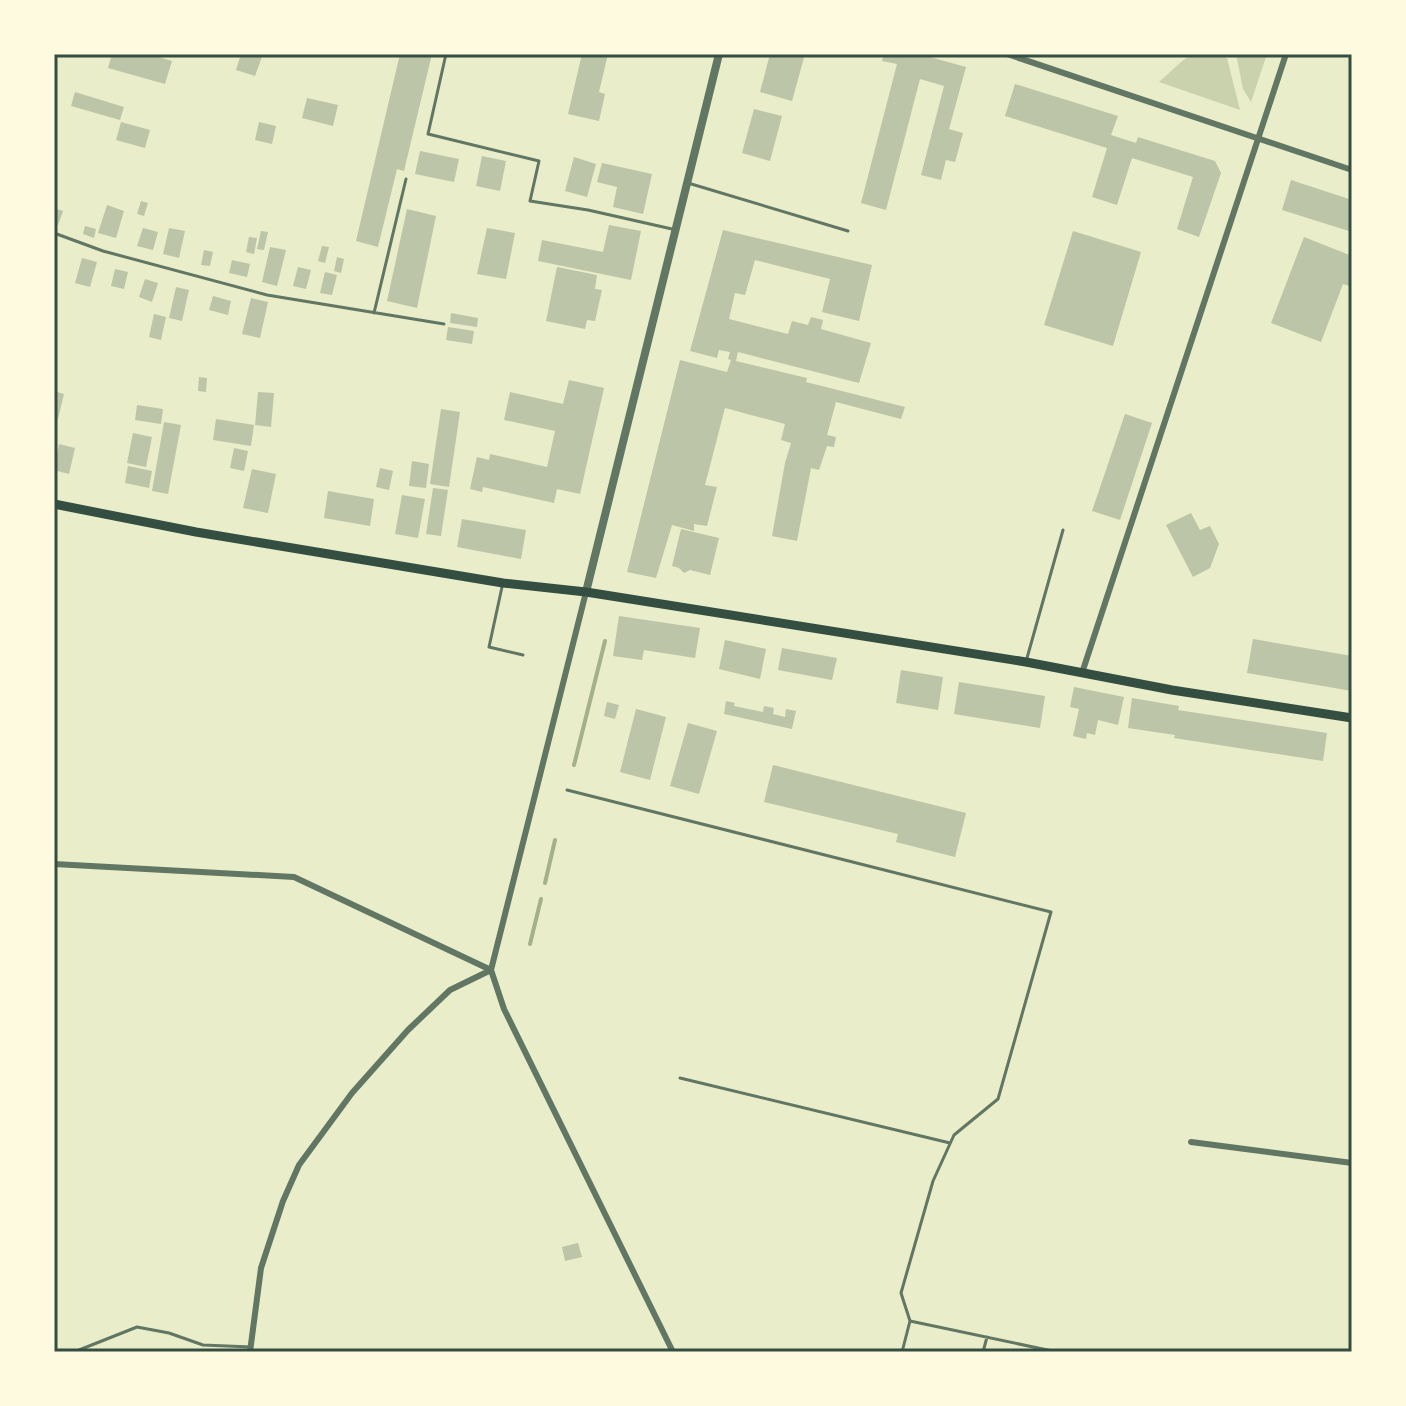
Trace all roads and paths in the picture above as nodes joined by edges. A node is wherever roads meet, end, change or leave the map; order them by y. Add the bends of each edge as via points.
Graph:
1 (446, 54) edge
2 (719, 54) edge
3 (1007, 54) edge
4 (1286, 54) edge
5 (1259, 137) junction
6 (1352, 170) edge
7 (406, 179) dead end
8 (688, 183) junction
9 (676, 230) junction
10 (848, 231) dead end
11 (54, 233) edge
12 (374, 313) junction
13 (444, 324) dead end
14 (54, 504) edge
15 (1063, 530) dead end
16 (503, 583) junction
17 (586, 592) junction
18 (523, 655) dead end
19 (1026, 662) junction
20 (1082, 673) junction
21 (1352, 718) edge
22 (567, 790) dead end
23 (54, 864) edge
24 (491, 970) junction
25 (680, 1078) dead end
26 (1191, 1142) dead end
27 (950, 1143) junction
28 (1352, 1163) edge
29 (910, 1321) junction
30 (987, 1337) junction
31 (250, 1350) edge
32 (74, 1352) edge
33 (673, 1352) edge
34 (902, 1352) edge
35 (983, 1352) edge
36 (1057, 1352) edge

1 - 9 lane via 428,134 539,161 530,201
2 - 8 street
3 - 5 street
4 - 5 street
5 - 6 street
5 - 20 street
7 - 12 lane
8 - 9 street
8 - 10 lane
9 - 17 street
11 - 12 lane via 267,295
12 - 13 lane
14 - 16 main road
15 - 19 lane
16 - 17 main road
16 - 18 lane via 489,647
17 - 19 main road
17 - 24 street
19 - 20 main road
20 - 21 main road
22 - 27 lane via 1051,912 998,1099
23 - 24 street via 294,877
24 - 31 street via 450,990 408,1030 299,1165 261,1268
24 - 33 street via 504,1009
25 - 27 lane
26 - 28 street
27 - 29 lane via 933,1181 901,1293
29 - 30 lane
29 - 34 lane
30 - 35 lane
30 - 36 lane
31 - 32 lane via 203,1345 137,1327

